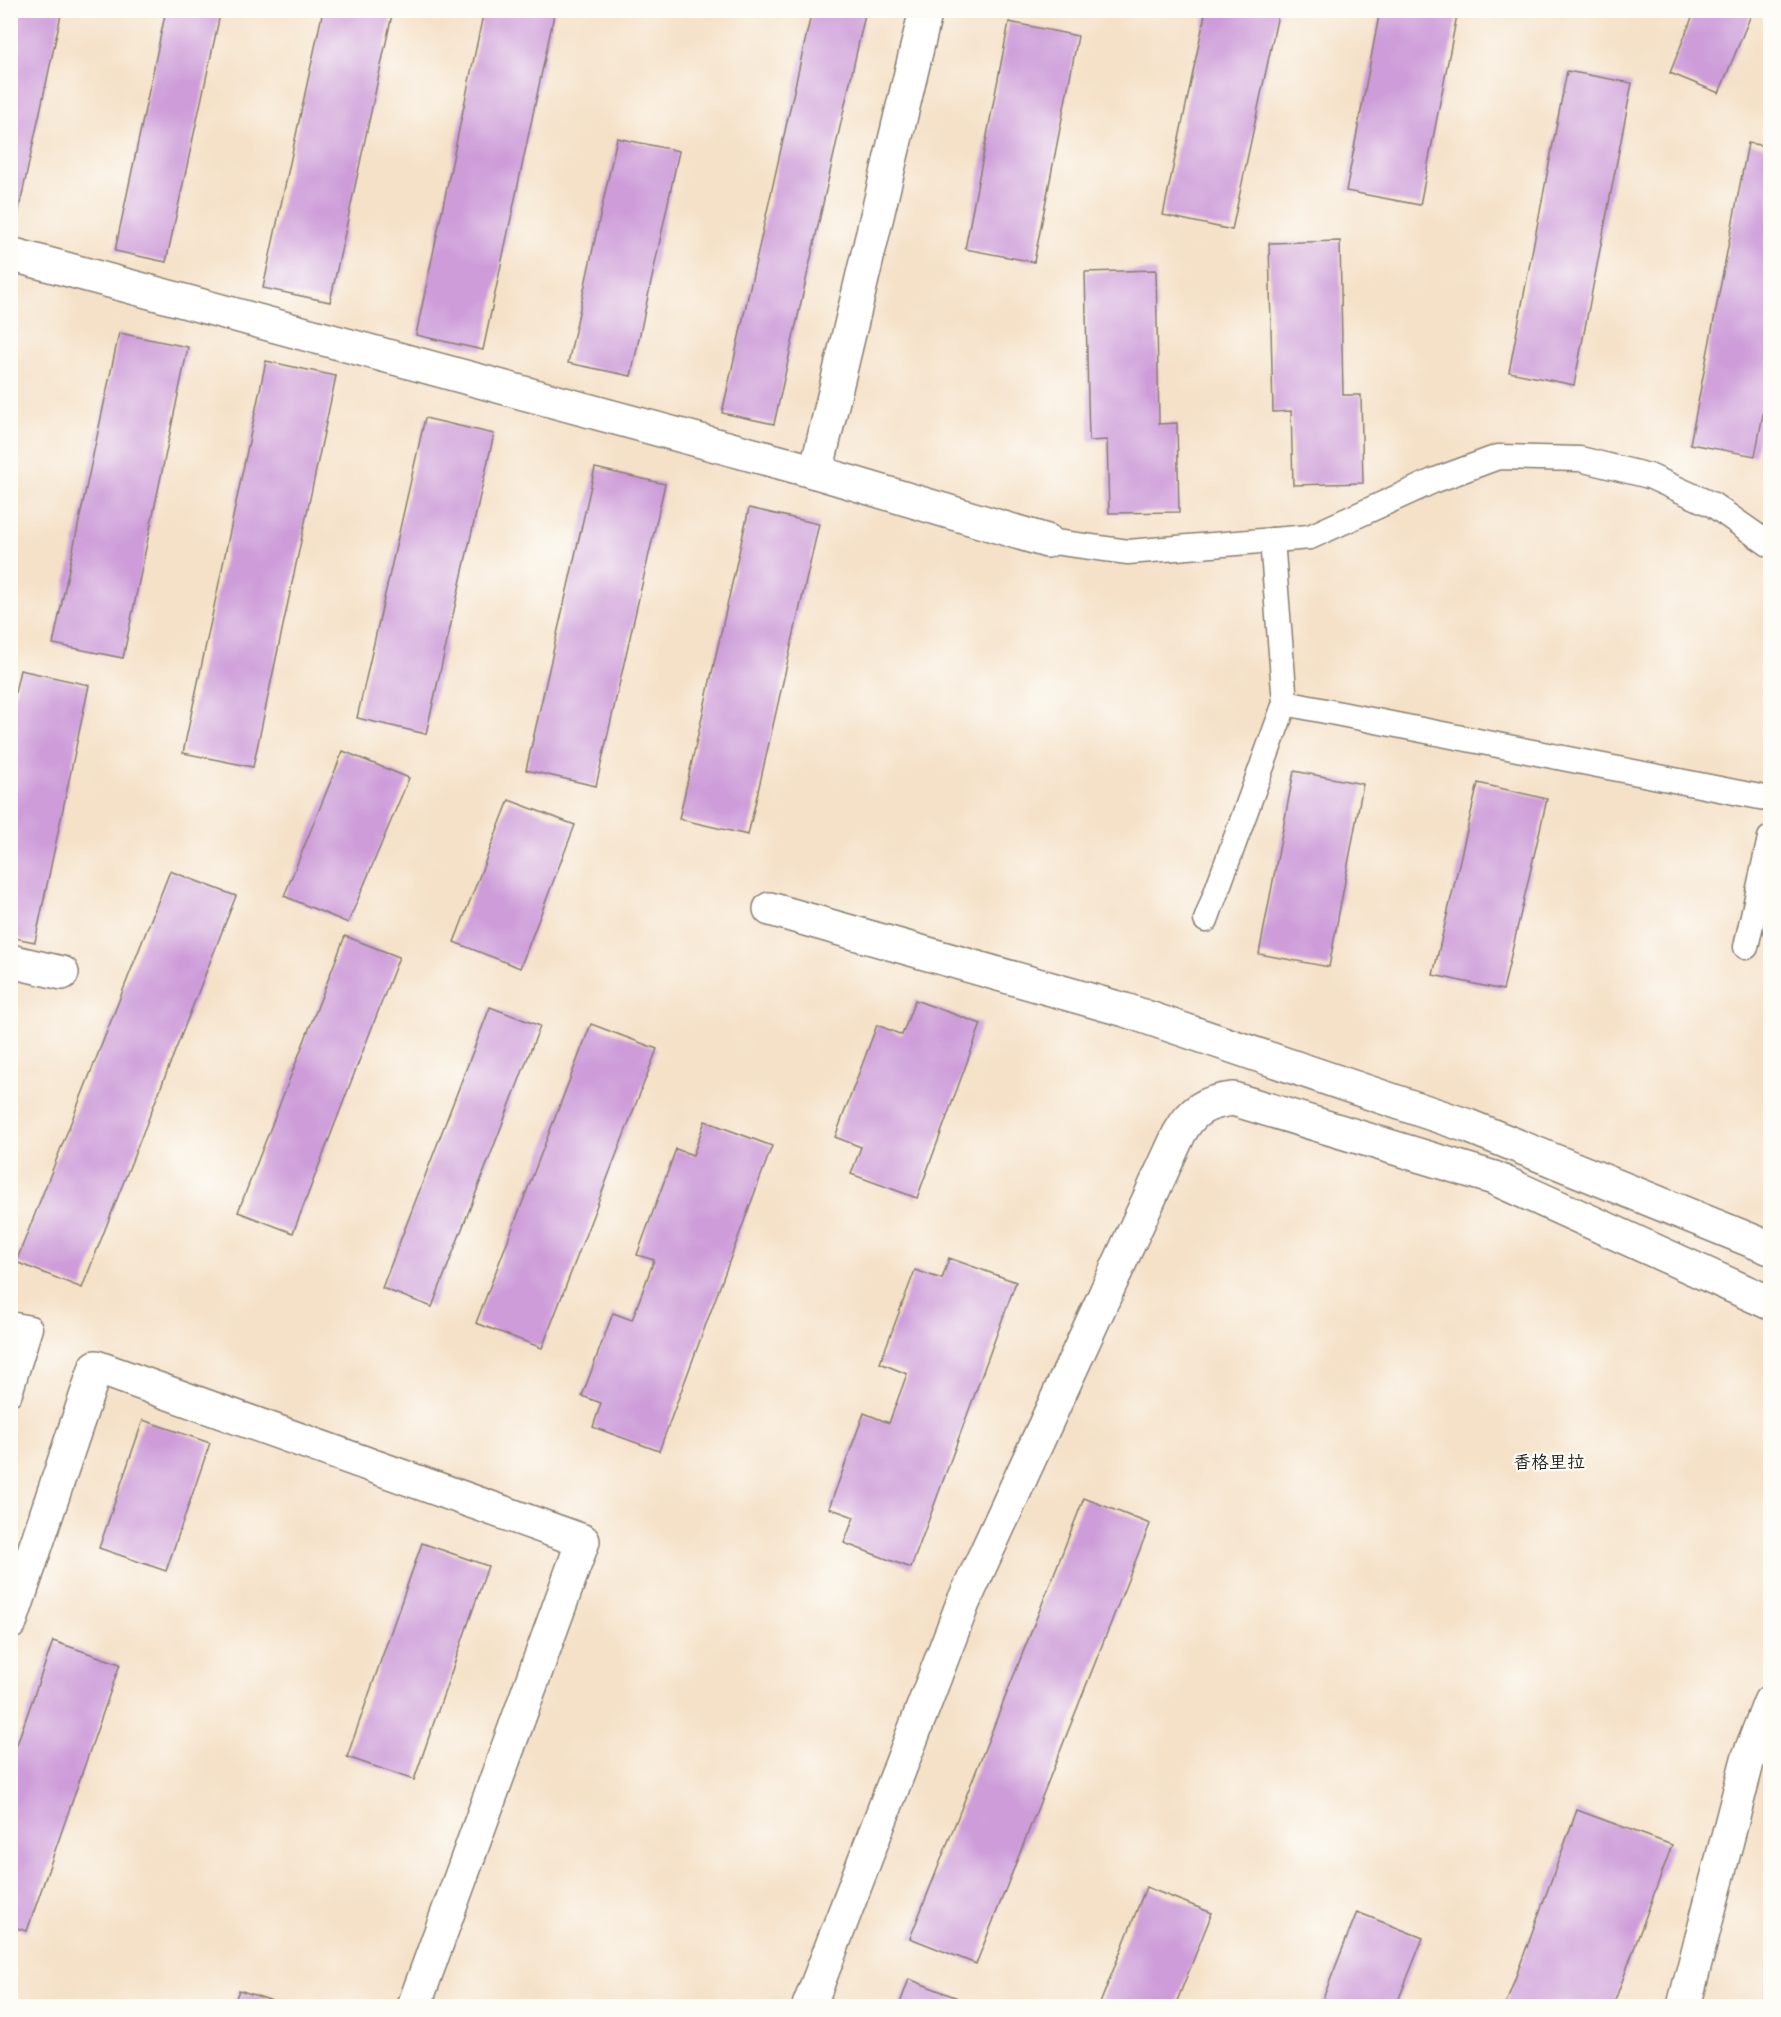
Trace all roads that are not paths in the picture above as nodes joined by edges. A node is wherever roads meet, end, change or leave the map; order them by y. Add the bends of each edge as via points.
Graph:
1 (926, 10) edge
2 (10, 254) edge
3 (816, 472) junction
4 (1272, 540) junction
5 (1047, 541) joint
6 (1770, 545) edge
7 (1285, 703) junction
8 (1770, 799) edge
9 (1770, 838) edge
10 (770, 909) dead end
11 (1206, 920) dead end
12 (1746, 947) dead end
13 (10, 962) edge
14 (62, 973) dead end
15 (1770, 1248) edge
16 (1770, 1303) edge
17 (10, 1324) edge
18 (10, 1393) edge
19 (10, 1623) edge
20 (1770, 1702) edge
21 (414, 2007) edge
22 (808, 2007) edge
23 (1684, 2007) edge

1 - 3 street
2 - 3 street
3 - 5 street
4 - 5 lane via 1128,552
4 - 6 lane via 1310,537 1433,481 1498,458 1580,459 1649,476 1713,505
4 - 7 lane
7 - 8 lane
7 - 11 lane
9 - 12 lane
10 - 15 street via 1125,1010 1468,1126
13 - 14 street
16 - 22 street via 1494,1178 1233,1099 1201,1108 1187,1119 1179,1134 963,1603
17 - 18 lane via 30,1328
19 - 21 street via 96,1367 583,1540
20 - 23 street via 1748,1759

